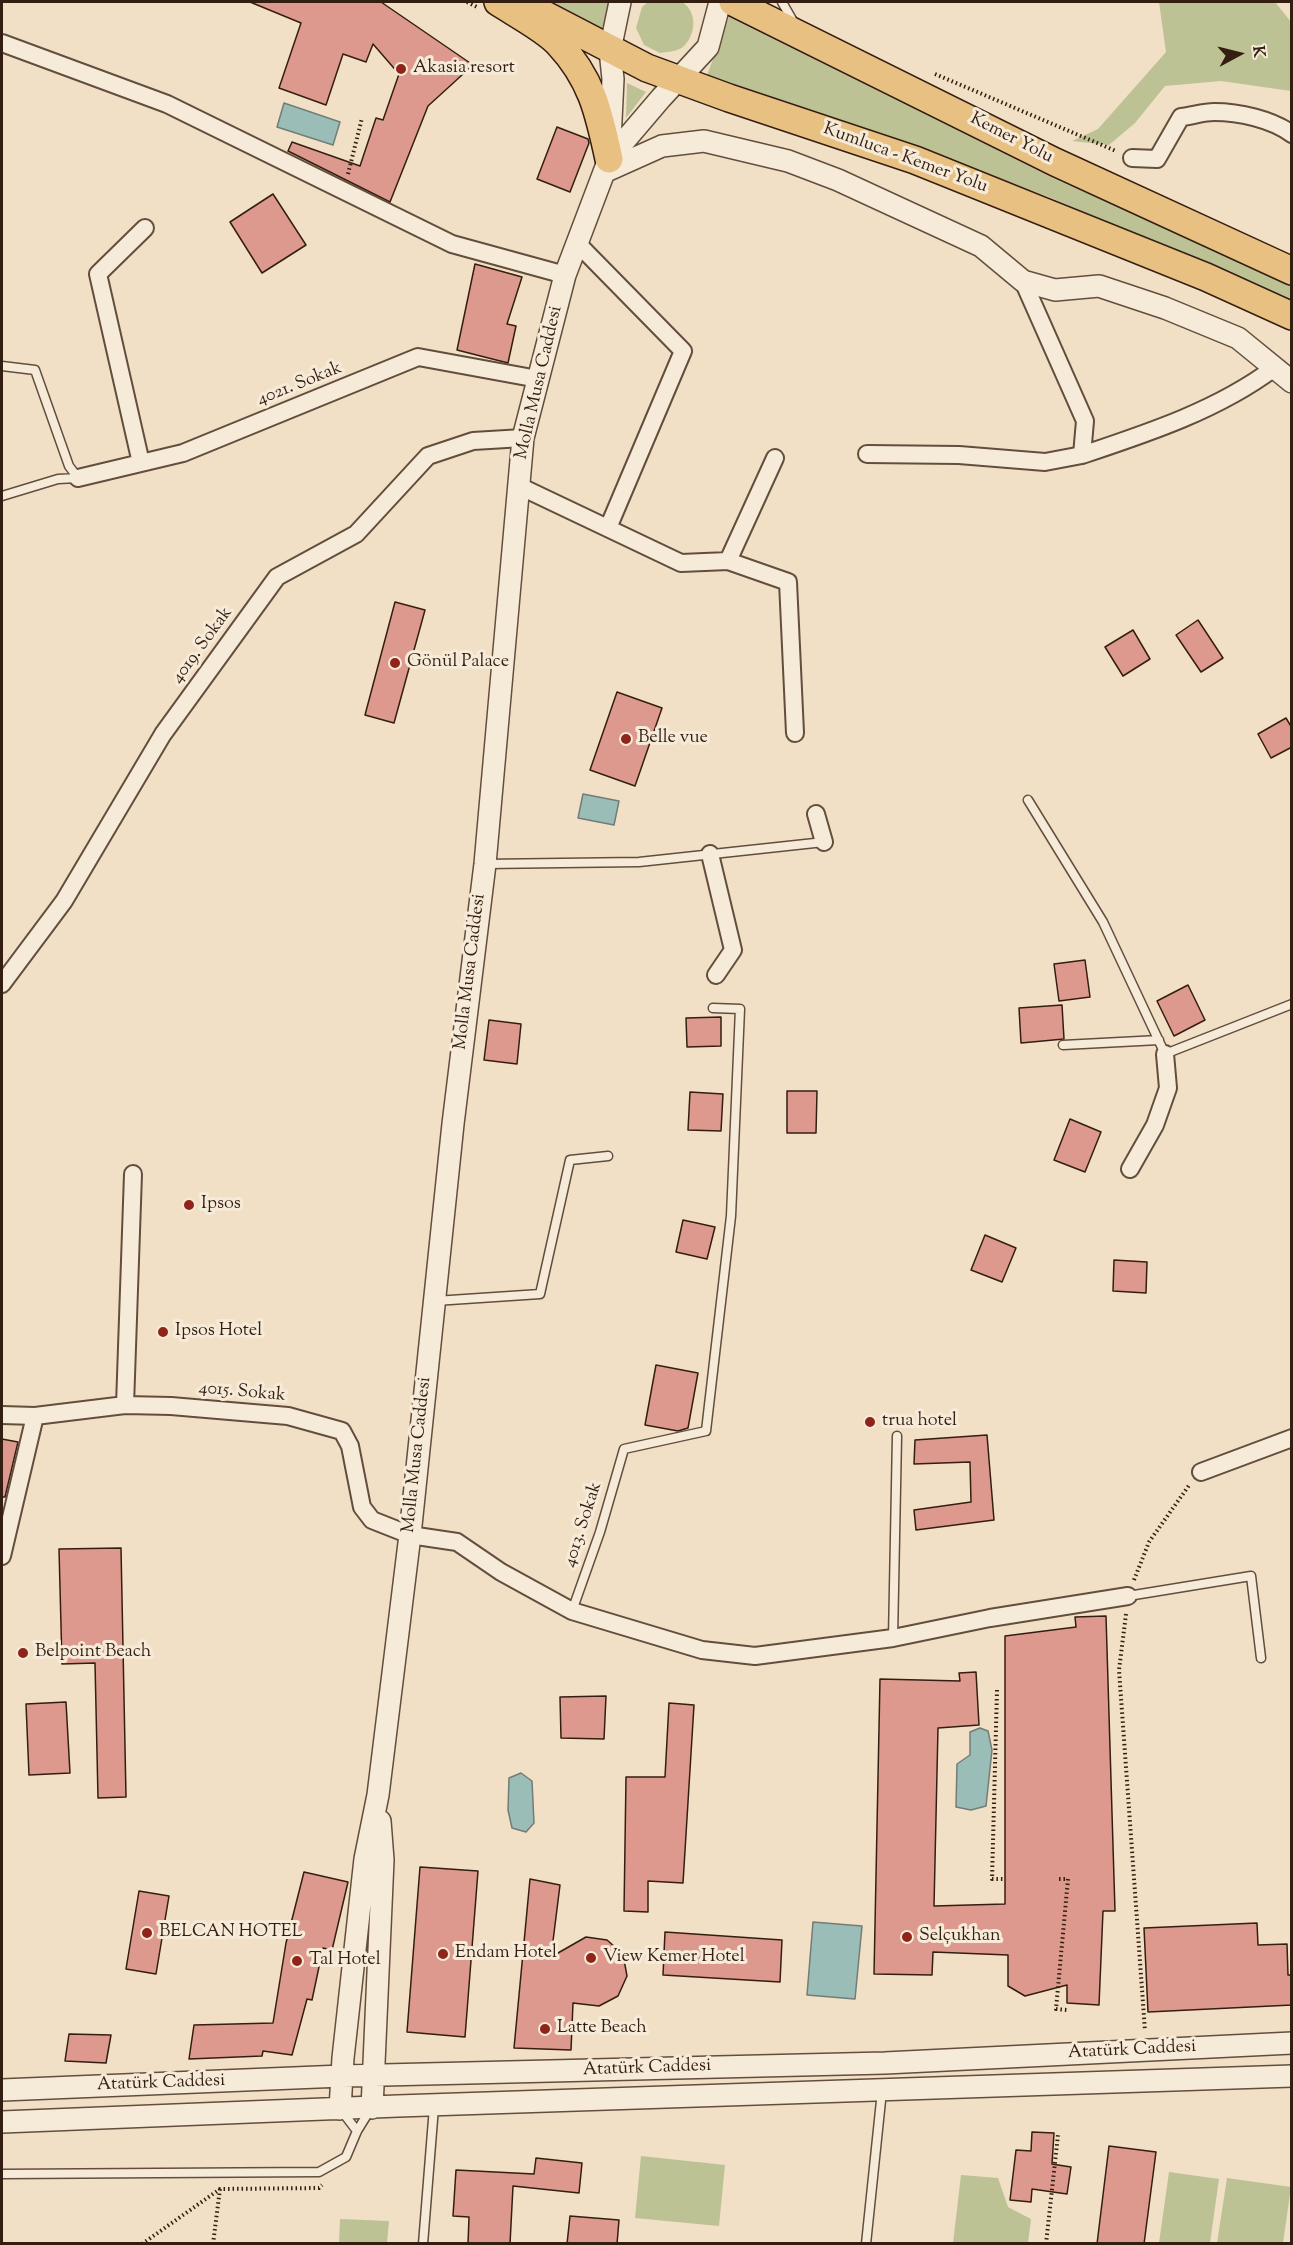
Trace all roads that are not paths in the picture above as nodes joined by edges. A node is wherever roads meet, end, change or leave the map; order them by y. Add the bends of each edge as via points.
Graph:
1 (498, 2) edge
2 (520, 2) edge
3 (620, 2) edge
4 (720, 2) edge
5 (733, 2) edge
6 (782, 2) edge
7 (802, 36) junction
8 (2, 43) edge
9 (610, 50) junction
10 (679, 79) junction
11 (1292, 134) edge
12 (1132, 158) road end
13 (607, 165) junction
14 (145, 228) dead end
15 (577, 243) junction
16 (1292, 271) edge
17 (565, 275) junction
18 (1023, 281) junction
19 (1292, 316) edge
20 (2, 366) edge
21 (1274, 368) junction
22 (538, 378) junction
23 (1292, 382) edge
24 (523, 438) junction
25 (867, 454) dead end
26 (1082, 455) junction
27 (775, 458) dead end
28 (141, 463) junction
29 (78, 478) junction
30 (519, 486) junction
31 (2, 496) edge
32 (608, 528) junction
33 (728, 561) junction
34 (795, 733) dead end
35 (1028, 800) dead end
36 (816, 814) dead end
37 (824, 842) joint
38 (710, 854) junction
39 (484, 864) junction
40 (716, 975) dead end
41 (2, 984) edge
42 (1292, 1004) edge
43 (713, 1008) dead end
44 (1062, 1045) dead end
45 (1162, 1047) junction
46 (608, 1156) dead end
47 (1131, 1168) dead end
48 (133, 1174) dead end
49 (435, 1301) junction
50 (125, 1405) junction
51 (2, 1414) edge
52 (34, 1416) junction
53 (897, 1436) dead end
54 (1292, 1438) edge
55 (1201, 1472) road end
56 (410, 1535) junction
57 (2, 1556) edge
58 (1128, 1596) joint
59 (572, 1611) junction
60 (893, 1638) junction
61 (1261, 1658) dead end
62 (378, 1796) junction
63 (1292, 2043) edge
64 (342, 2076) junction
65 (1292, 2076) edge
66 (372, 2077) junction
67 (2, 2090) edge
68 (882, 2091) junction
69 (434, 2106) junction
70 (372, 2108) junction
71 (340, 2109) junction
72 (2, 2122) edge
73 (357, 2131) junction
74 (2, 2174) edge
75 (423, 2244) edge
76 (866, 2244) edge

1 - 13 highway via 557,42 587,81 600,120
2 - 9 highway, Kumluca - Kemer Yolu
3 - 9 street
4 - 10 street via 708,47
5 - 7 highway, Kemer Yolu
6 - 7 lane
7 - 16 highway, Kemer Yolu via 1055,162
8 - 17 street via 167,104 452,244
9 - 10 highway, Kumluca - Kemer Yolu
9 - 13 street via 613,79
10 - 13 street
10 - 19 highway, Kumluca - Kemer Yolu via 926,164 1206,277
11 - 12 street via 1247,115 1214,112 1181,117 1157,159
13 - 15 street, Molla Musa Caddesi
13 - 18 street via 662,146 704,141 788,161 981,246
14 - 28 street via 98,274
15 - 17 street, Molla Musa Caddesi
15 - 32 street via 682,351
17 - 22 street, Molla Musa Caddesi
18 - 21 street via 1055,290 1100,286 1166,308 1238,338
18 - 26 street via 1085,421
20 - 29 lane via 35,370 69,466
21 - 23 street
21 - 26 street via 1250,386 1204,409
22 - 24 street, Molla Musa Caddesi
22 - 28 street, 4021. Sokak via 418,357 183,453
24 - 30 street, Molla Musa Caddesi
24 - 41 street, 4019. Sokak via 473,441 428,456 356,534 277,577 163,734 64,901
25 - 26 street via 959,455 1045,462
27 - 33 street
28 - 29 street, 4021. Sokak
29 - 31 lane via 58,479
30 - 32 street
30 - 39 street, Molla Musa Caddesi
32 - 33 street via 681,563
33 - 34 street via 788,582
35 - 45 lane via 1103,922
36 - 37 street
37 - 38 lane
38 - 39 lane via 639,862
38 - 40 street via 733,950
39 - 49 street, Molla Musa Caddesi
42 - 45 lane
43 - 59 lane, 4013. Sokak via 740,1009 731,1216 706,1431 624,1449
44 - 45 lane
45 - 47 street via 1168,1088 1155,1125
46 - 49 lane via 570,1160 540,1294
48 - 50 street
49 - 56 street, Molla Musa Caddesi
50 - 52 street, 4015. Sokak
50 - 56 street, 4015. Sokak via 288,1416 342,1431 350,1446 362,1507 372,1520
51 - 52 street, 4015. Sokak
52 - 57 street
53 - 60 lane
54 - 55 street
56 - 59 street via 457,1542 501,1572
56 - 62 street, Molla Musa Caddesi
58 - 60 street
58 - 61 lane via 1251,1576
59 - 60 street via 702,1650 755,1656
62 - 64 street via 365,1859
62 - 66 street via 383,1860
63 - 66 street, Atatürk Caddesi via 885,2063
64 - 66 street, Atatürk Caddesi
64 - 67 street, Atatürk Caddesi
64 - 71 street
65 - 68 street, Atatürk Caddesi
66 - 70 street
68 - 69 street, Atatürk Caddesi
68 - 76 lane
69 - 70 street, Atatürk Caddesi
69 - 75 lane
70 - 71 street, Atatürk Caddesi
70 - 73 lane
71 - 72 street, Atatürk Caddesi
71 - 73 lane
73 - 74 lane via 346,2157 319,2172

